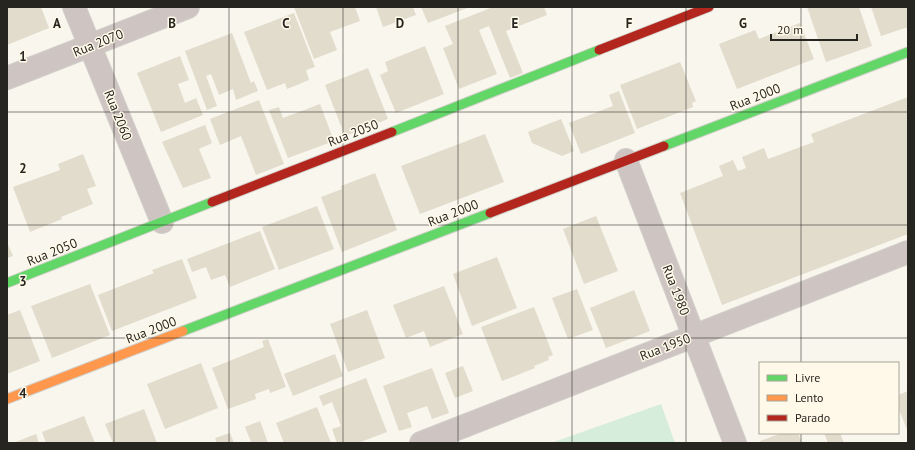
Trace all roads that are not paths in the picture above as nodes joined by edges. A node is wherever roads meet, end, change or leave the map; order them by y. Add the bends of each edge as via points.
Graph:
1 (74, 7) edge
2 (188, 7) edge
3 (709, 7) edge
4 (89, 46) junction
5 (908, 52) edge
6 (7, 78) edge
7 (626, 160) junction
8 (162, 222) junction
9 (908, 252) edge
10 (7, 283) edge
11 (694, 336) junction
12 (7, 399) edge
13 (421, 443) edge
14 (735, 443) edge

1 - 4 street, Rua 2060
2 - 4 street, Rua 2070
3 - 8 main road, Rua 2050
4 - 6 street, Rua 2070
4 - 8 street, Rua 2060
5 - 7 main road, Rua 2000
7 - 11 street, Rua 1980
7 - 12 main road, Rua 2000
8 - 10 main road, Rua 2050
9 - 11 street, Rua 1950
11 - 13 street, Rua 1950
11 - 14 street, Rua 1980

